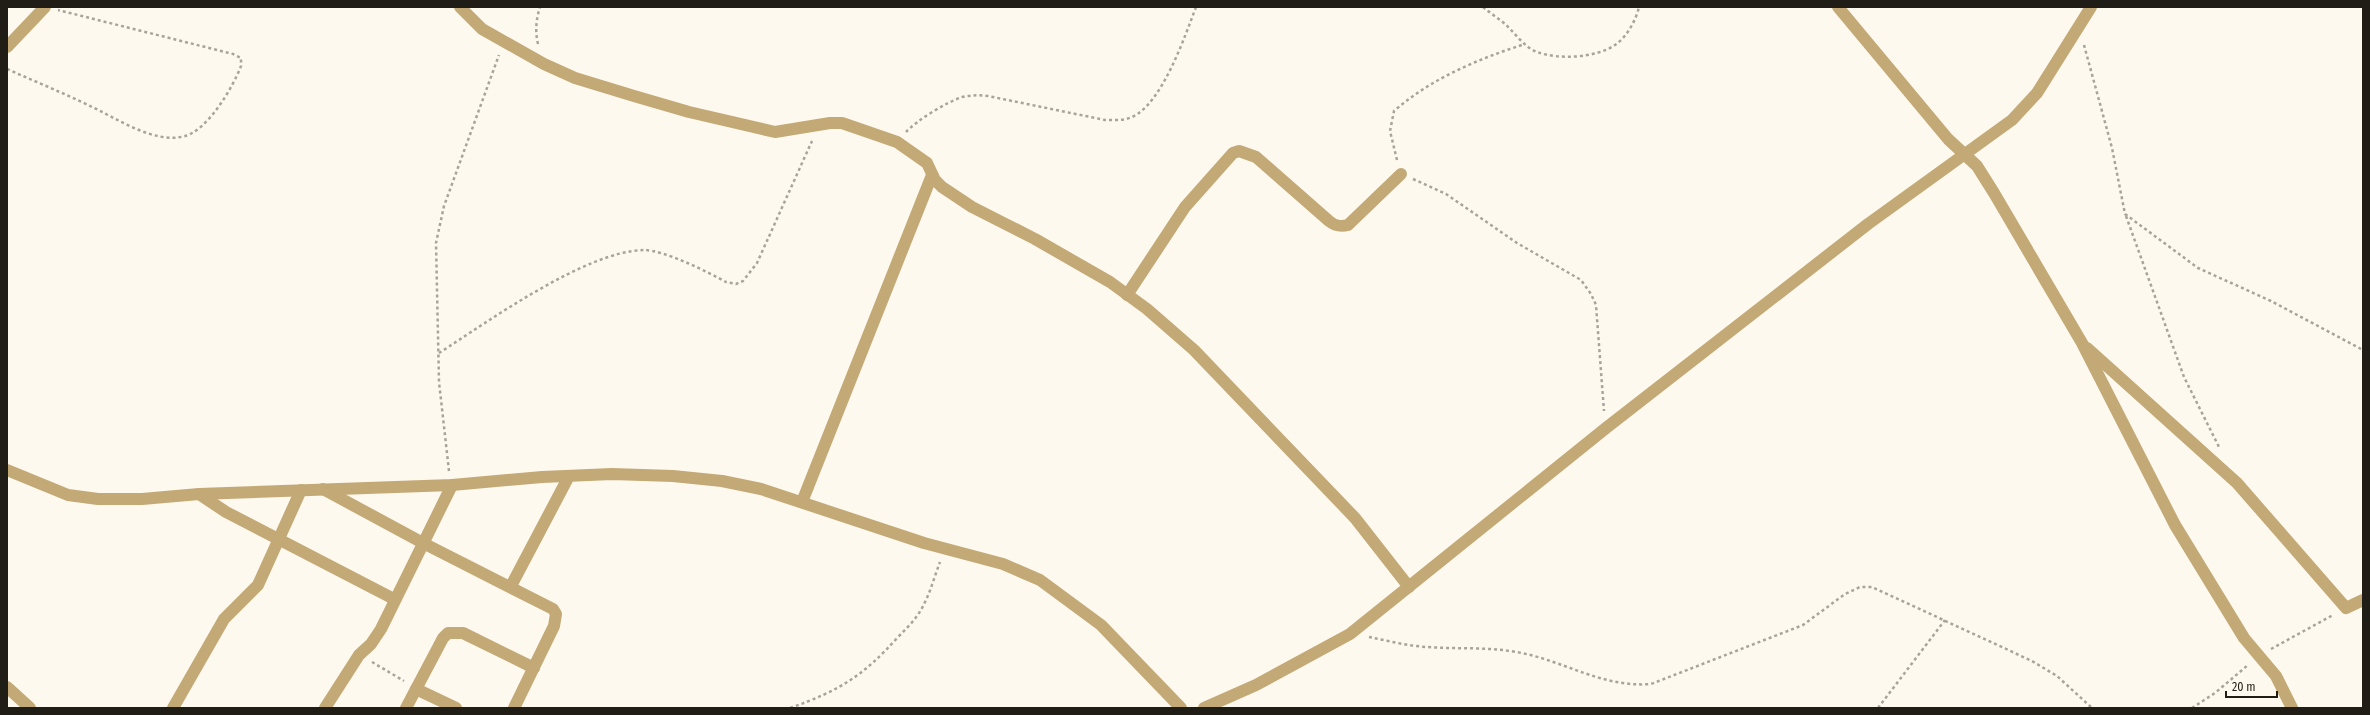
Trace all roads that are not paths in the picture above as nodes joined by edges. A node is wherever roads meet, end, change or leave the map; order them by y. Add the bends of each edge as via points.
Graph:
1 (460, 7) edge
2 (1838, 7) edge
3 (2091, 7) edge
4 (49, 8) edge
5 (7, 47) edge
6 (1964, 153) junction
7 (1401, 174) road end
8 (932, 175) junction
9 (1127, 295) junction
10 (2082, 343) junction
11 (7, 470) edge
12 (569, 476) junction
13 (452, 485) junction
14 (323, 489) junction
15 (301, 490) junction
16 (199, 494) junction
17 (802, 502) junction
18 (280, 540) junction
19 (423, 543) junction
20 (511, 586) junction
21 (1409, 587) junction
22 (394, 599) junction
23 (2363, 600) edge
24 (534, 668) junction
25 (7, 687) edge
26 (416, 689) junction
27 (30, 708) edge
28 (174, 708) edge
29 (325, 708) edge
30 (406, 708) edge
31 (456, 708) edge
32 (514, 708) edge
33 (1181, 708) edge
34 (1204, 708) edge
35 (2292, 708) edge

1 - 8 street via 482,29 544,64 575,78 775,132 819,124 842,123 897,142 927,163
2 - 6 street via 1948,139
3 - 6 street via 2032,98 2012,120
4 - 5 street
6 - 10 street via 1994,192
6 - 21 street via 1868,224 1606,428
7 - 9 street via 1348,225 1342,226 1329,221 1256,157 1239,151 1233,153 1185,207
8 - 9 street via 942,187 972,207 1078,263
8 - 17 street
9 - 21 street via 1194,350 1355,518
10 - 23 street via 2237,483 2346,608
10 - 35 street via 2175,525 2244,638 2276,676
11 - 16 street via 68,494 98,499 142,499
12 - 13 street
12 - 17 street via 628,474 722,481 762,489
12 - 20 street
13 - 14 street
13 - 19 street
14 - 15 street
14 - 19 street
15 - 16 street
15 - 18 street
16 - 18 street via 226,512
17 - 33 street via 944,548 1003,564 1040,580 1101,625
18 - 22 street
18 - 28 street via 258,585 224,619
19 - 20 street
19 - 22 street
20 - 24 street via 554,609 556,614 554,626
21 - 34 street via 1350,634 1256,685
22 - 29 street via 375,638 359,655
24 - 26 street via 463,633 448,633
24 - 32 street
25 - 27 street
26 - 30 street
26 - 31 street

